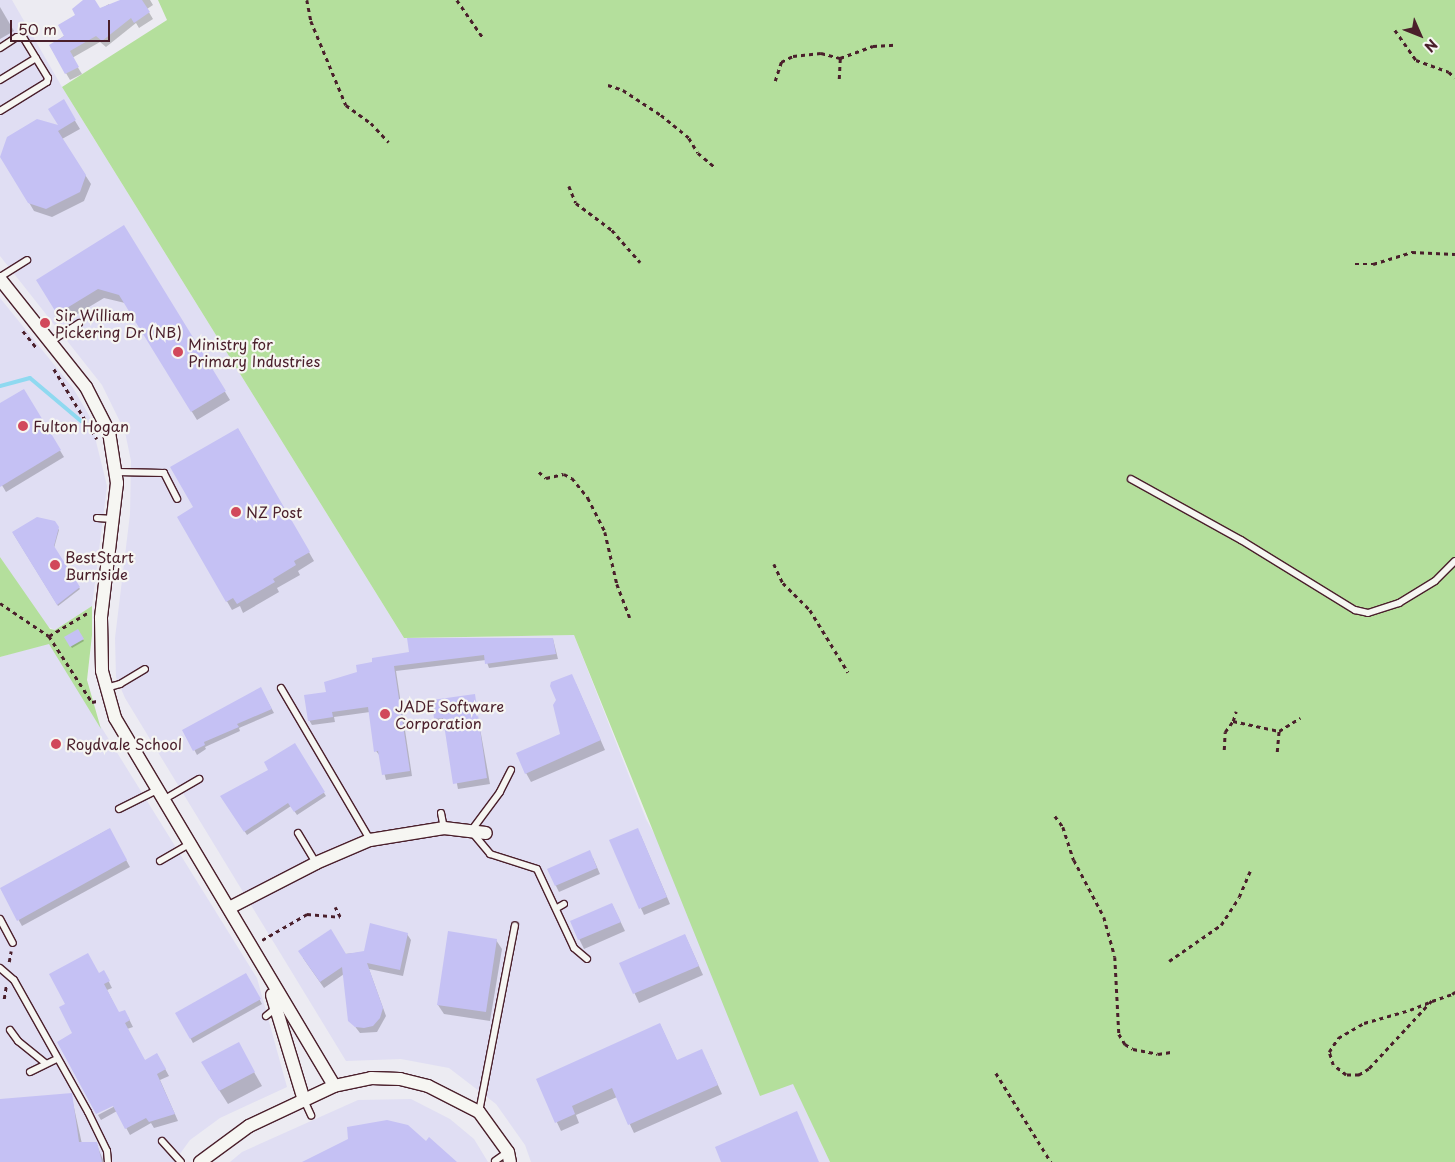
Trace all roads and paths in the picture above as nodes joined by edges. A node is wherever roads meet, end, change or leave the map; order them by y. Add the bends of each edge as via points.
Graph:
1 (307, 0) edge
2 (457, 0) edge
3 (1395, 30) dead end
4 (484, 39) dead end
5 (896, 45) dead end
6 (0, 48) edge
7 (36, 58) junction
8 (840, 58) junction
9 (1455, 78) edge
10 (839, 79) dead end
11 (0, 80) edge
12 (776, 81) dead end
13 (608, 86) dead end
14 (0, 111) edge
15 (389, 142) dead end
16 (716, 168) dead end
17 (569, 186) dead end
18 (1455, 254) edge
19 (27, 260) dead end
20 (640, 262) dead end
21 (1355, 264) dead end
22 (0, 278) edge
23 (79, 323) dead end
24 (22, 328) dead end
25 (50, 342) junction
26 (38, 349) dead end
27 (50, 364) dead end
28 (98, 442) dead end
29 (116, 472) junction
30 (539, 472) dead end
31 (1131, 479) dead end
32 (177, 499) dead end
33 (97, 518) dead end
34 (115, 519) junction
35 (1455, 561) edge
36 (774, 564) dead end
37 (0, 603) edge
38 (92, 610) dead end
39 (630, 618) dead end
40 (49, 636) junction
41 (145, 669) dead end
42 (848, 672) dead end
43 (281, 688) dead end
44 (107, 693) junction
45 (1236, 711) dead end
46 (1300, 718) dead end
47 (1233, 721) junction
48 (1279, 731) junction
49 (1224, 750) dead end
50 (1277, 752) dead end
51 (511, 770) dead end
52 (199, 779) dead end
53 (160, 795) junction
54 (119, 809) dead end
55 (442, 813) dead end
56 (1055, 816) dead end
57 (444, 828) junction
58 (471, 831) junction
59 (298, 832) dead end
60 (486, 833) dead end
61 (370, 840) junction
62 (189, 844) junction
63 (160, 861) dead end
64 (316, 863) junction
65 (1250, 871) dead end
66 (564, 904) dead end
67 (335, 907) dead end
68 (229, 908) junction
69 (557, 908) junction
70 (0, 919) edge
71 (515, 925) dead end
72 (13, 943) joint
73 (250, 948) junction
74 (587, 959) dead end
75 (1169, 961) dead end
76 (8, 966) dead end
77 (0, 968) edge
78 (267, 978) junction
79 (7, 980) dead end
80 (1455, 992) edge
81 (4, 999) dead end
82 (1432, 1001) junction
83 (276, 1008) junction
84 (266, 1016) dead end
85 (10, 1030) dead end
86 (1171, 1052) dead end
87 (57, 1059) junction
88 (45, 1063) junction
89 (30, 1072) dead end
90 (996, 1073) dead end
91 (334, 1086) junction
92 (304, 1100) junction
93 (479, 1112) junction
94 (310, 1115) dead end
95 (162, 1141) dead end
96 (509, 1157) edge
97 (206, 1160) edge
98 (108, 1162) edge
99 (181, 1162) edge
100 (495, 1162) edge
101 (1051, 1162) edge

1 - 15 path via 311,21 346,105 371,123
2 - 4 path
3 - 9 path via 1416,60 1449,72
5 - 8 path via 873,46
6 - 7 lane via 17,37 23,38
7 - 11 lane
7 - 14 lane via 48,78 47,82
8 - 10 path
8 - 12 path via 821,53 792,56 781,62
13 - 16 path via 623,90 661,115 689,138 698,153
17 - 20 path via 576,203 612,230
18 - 21 path via 1412,252 1376,263
19 - 22 lane
22 - 25 street
23 - 25 lane
24 - 26 path
25 - 29 street via 101,412 109,432
27 - 28 path
29 - 32 lane via 164,473
29 - 34 street
30 - 39 path via 546,478 564,474 572,478 588,498 605,532 617,584
31 - 35 lane via 1241,540 1355,610 1368,613 1399,603 1436,581
33 - 34 lane
34 - 44 street via 101,618
36 - 42 path via 784,583 810,610
37 - 40 path
38 - 40 path
40 - 44 path via 92,702
41 - 44 lane
43 - 61 lane
44 - 53 street via 115,718
45 - 47 path
46 - 48 path
47 - 48 path
47 - 49 path via 1225,732
48 - 50 path
51 - 58 lane via 500,792
52 - 53 lane
53 - 54 lane
53 - 62 street
55 - 57 lane
56 - 86 path via 1104,917 1115,957 1119,1034 1124,1044 1133,1048 1158,1054
57 - 58 street
57 - 61 street
58 - 60 street
58 - 69 lane via 490,854 537,869
59 - 64 lane
61 - 64 street
62 - 63 lane
62 - 68 street
64 - 68 street
65 - 75 path via 1239,897 1221,924
66 - 69 lane
67 - 73 path via 340,917 307,914
68 - 73 street
69 - 74 lane via 574,948
70 - 72 lane
71 - 93 lane
72 - 76 path
73 - 78 street
77 - 87 lane via 14,980
78 - 83 street
78 - 91 street
79 - 81 path
80 - 82 path
82 - 82 path via 1364,1023 1338,1038 1329,1052 1333,1065 1346,1074 1359,1075 1369,1070
83 - 84 lane
83 - 92 street
85 - 88 lane via 18,1041
87 - 88 lane
87 - 98 lane via 96,1127 107,1151
88 - 89 lane
90 - 101 path
91 - 92 street
91 - 93 street via 371,1078 400,1079 428,1086
92 - 94 lane
92 - 97 street via 249,1126
93 - 96 street
95 - 99 lane
96 - 100 lane

